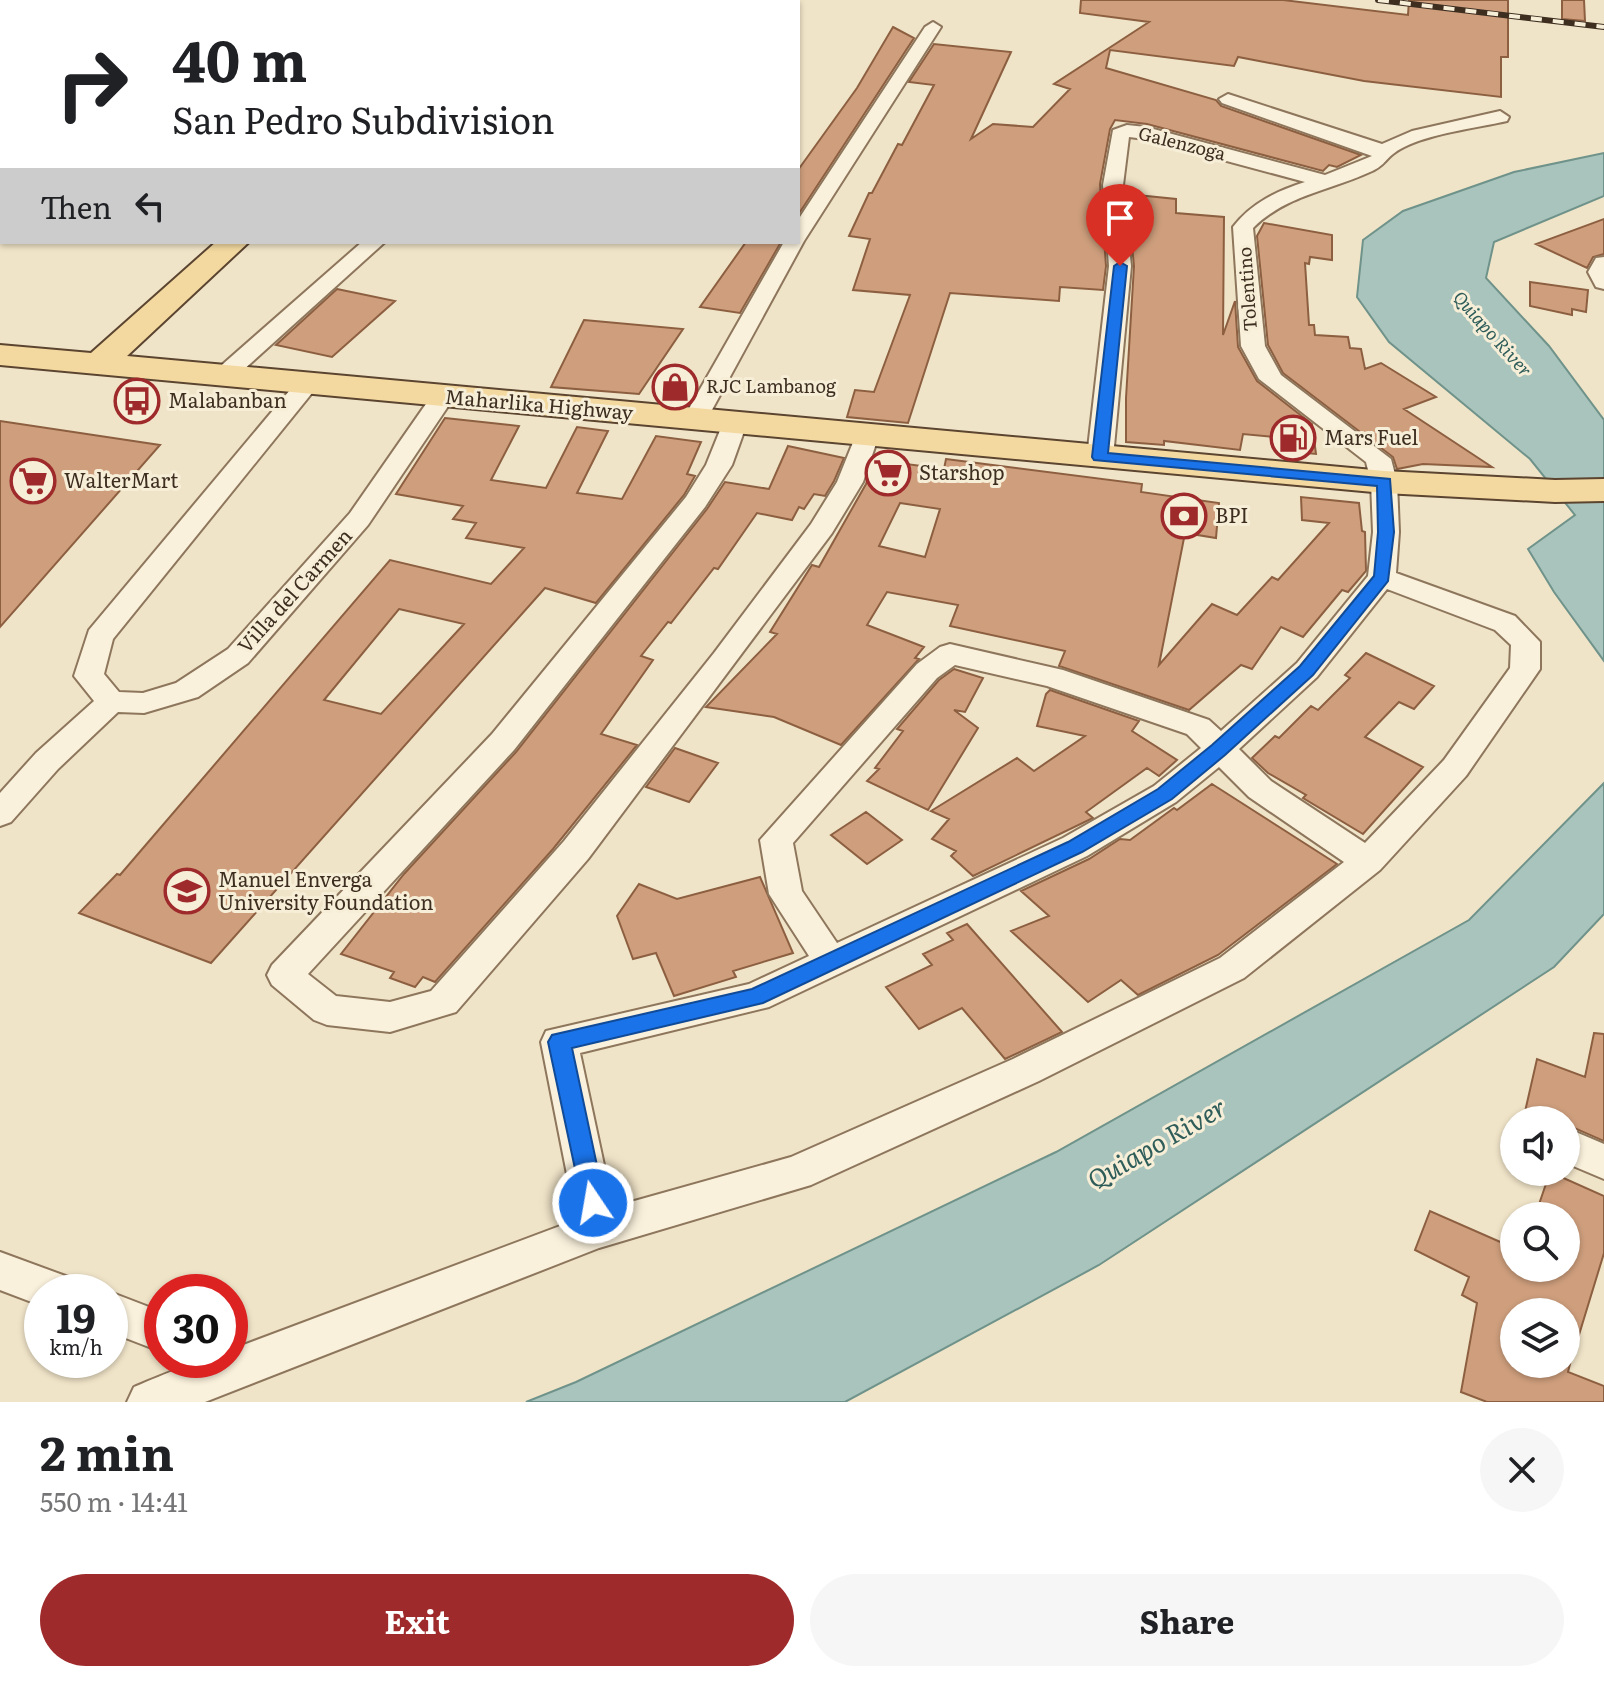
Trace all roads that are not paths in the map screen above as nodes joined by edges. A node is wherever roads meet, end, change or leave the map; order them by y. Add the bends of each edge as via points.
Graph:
1 (933, 27) dead end
2 (1228, 99) dead end
3 (1500, 117) dead end
4 (1383, 151) junction
5 (1327, 182) junction
6 (800, 233) edge
7 (232, 244) edge
8 (373, 244) edge
9 (793, 244) edge
10 (1604, 263) edge
11 (1604, 282) edge
12 (0, 355) edge
13 (99, 364) junction
14 (223, 376) junction
15 (308, 383) junction
16 (443, 396) junction
17 (695, 419) junction
18 (735, 423) junction
19 (867, 435) junction
20 (1100, 457) junction
21 (1384, 482) junction
22 (1604, 490) edge
23 (1382, 577) junction
24 (111, 702) junction
25 (1219, 750) junction
26 (0, 814) edge
27 (1368, 861) junction
28 (831, 962) junction
29 (598, 1230) junction
30 (0, 1271) edge
31 (24, 1280) edge
32 (248, 1357) edge
33 (200, 1378) edge
34 (149, 1402) edge

1 - 6 street
2 - 4 street
3 - 4 street, Tolentino via 1419,135
4 - 5 street, Tolentino via 1367,167
5 - 20 street, Galenzoga via 1146,133 1120,134 1113,185 1120,266
5 - 21 street, Tolentino via 1290,192 1256,211 1243,227 1253,346 1271,379 1378,459
7 - 13 main road
8 - 14 street
9 - 17 street
10 - 11 street via 1599,272
12 - 13 main road, Maharlika Highway
13 - 14 main road, Maharlika Highway
14 - 15 main road, Maharlika Highway
15 - 16 main road, Maharlika Highway
15 - 24 street via 99,637 89,676
16 - 17 main road, Maharlika Highway
16 - 24 street, Villa del Carmen via 359,519 238,656 187,690 144,703
17 - 18 main road, Maharlika Highway
18 - 19 main road, Maharlika Highway
18 - 19 street via 719,465 696,501 503,742 285,975 327,1010 390,1017 443,1002 576,850 724,660 823,527 850,482
19 - 20 main road, Maharlika Highway
20 - 21 main road, Maharlika Highway
21 - 22 main road, Maharlika Highway
21 - 23 street
23 - 25 street via 1307,670
23 - 27 street via 1505,623 1526,642 1525,669 1455,768
24 - 26 street
25 - 27 street via 1260,789
25 - 28 street via 1165,794 1075,847
25 - 28 street via 1198,727 1053,677 950,654 927,671 776,840 786,894
27 - 29 street via 1232,968 1026,1070 797,1173
28 - 29 street via 756,997 559,1042
29 - 32 street
30 - 31 street
33 - 34 street

